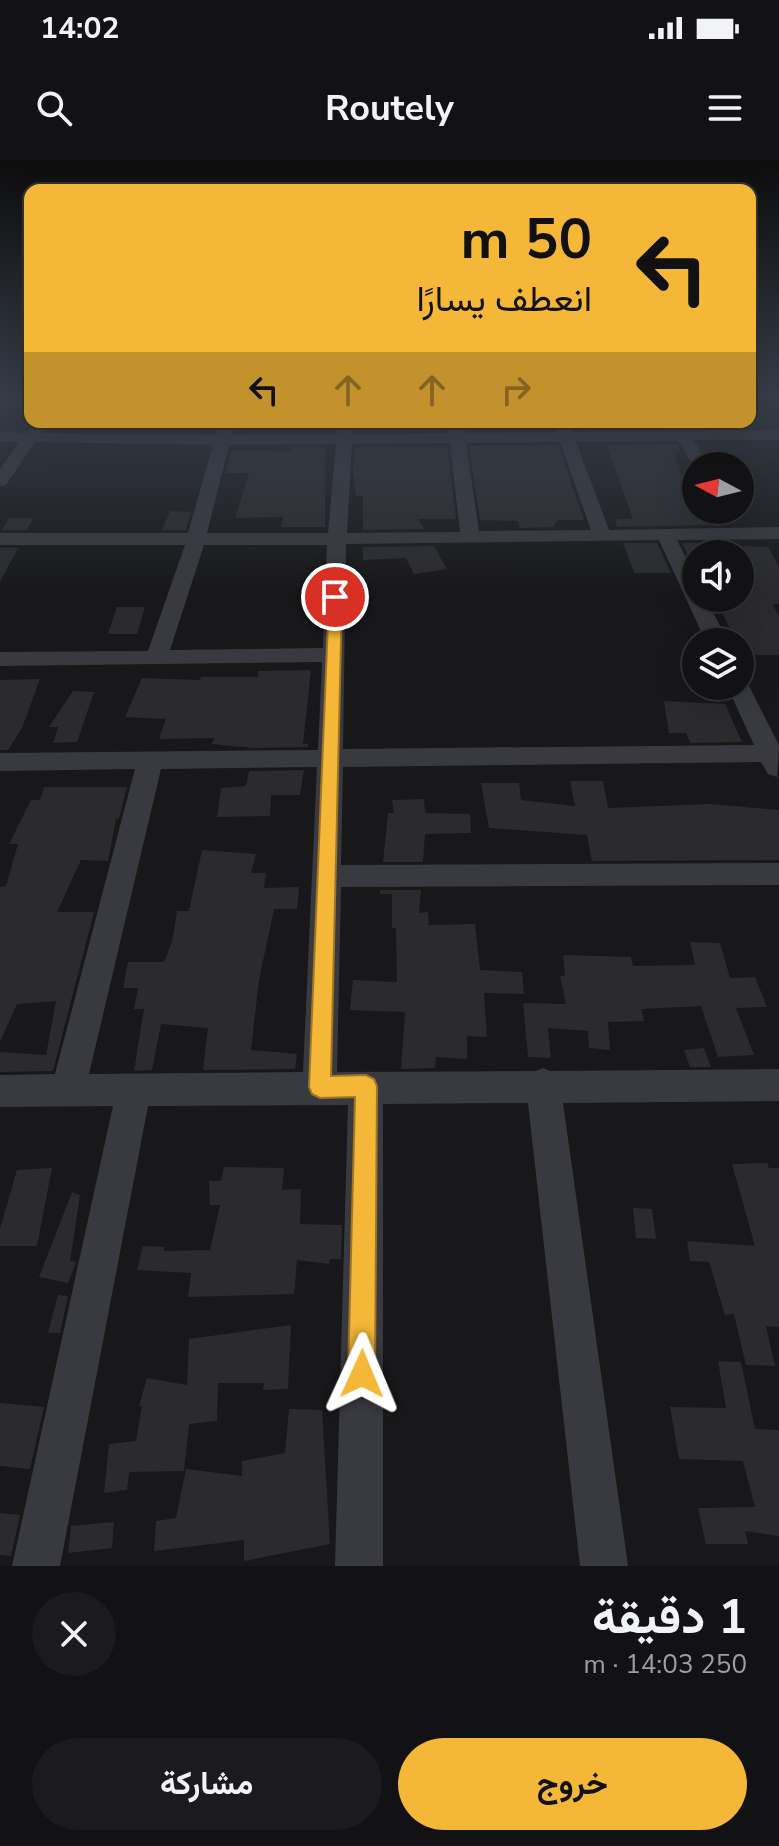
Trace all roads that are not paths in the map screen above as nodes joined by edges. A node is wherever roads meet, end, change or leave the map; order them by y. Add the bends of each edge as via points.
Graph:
1 (14, 462) edge
2 (217, 462) edge
3 (343, 462) edge
4 (461, 462) edge
5 (576, 462) edge
6 (0, 481) edge
7 (729, 524) edge
8 (779, 533) edge
9 (734, 534) junction
10 (602, 536) junction
11 (666, 536) junction
12 (470, 537) junction
13 (0, 539) edge
14 (337, 539) junction
15 (196, 540) junction
16 (682, 569) edge
17 (334, 655) junction
18 (157, 657) junction
19 (0, 659) edge
20 (745, 700) edge
21 (331, 759) junction
22 (776, 760) edge
23 (150, 761) junction
24 (0, 762) edge
25 (779, 874) edge
26 (327, 876) junction
27 (543, 1084) junction
28 (779, 1085) edge
29 (366, 1086) junction
30 (320, 1087) junction
31 (134, 1089) junction
32 (68, 1090) junction
33 (0, 1091) edge
34 (36, 1566) edge
35 (359, 1566) edge
36 (604, 1566) edge

1 - 6 street
2 - 15 street
3 - 14 street
4 - 12 street
5 - 10 street
7 - 9 street
8 - 9 street
9 - 11 street
10 - 11 street
10 - 12 street
11 - 16 street
12 - 14 street
13 - 15 street
14 - 15 street
14 - 17 street
15 - 18 street
17 - 18 street
17 - 21 street
18 - 19 street
20 - 22 street
21 - 22 street
21 - 23 street
21 - 26 street
23 - 24 street
23 - 32 street
25 - 26 street
26 - 30 street
27 - 28 street
27 - 29 street
27 - 36 street
29 - 30 street
29 - 35 street
30 - 31 street
31 - 32 street
31 - 34 street
32 - 33 street

